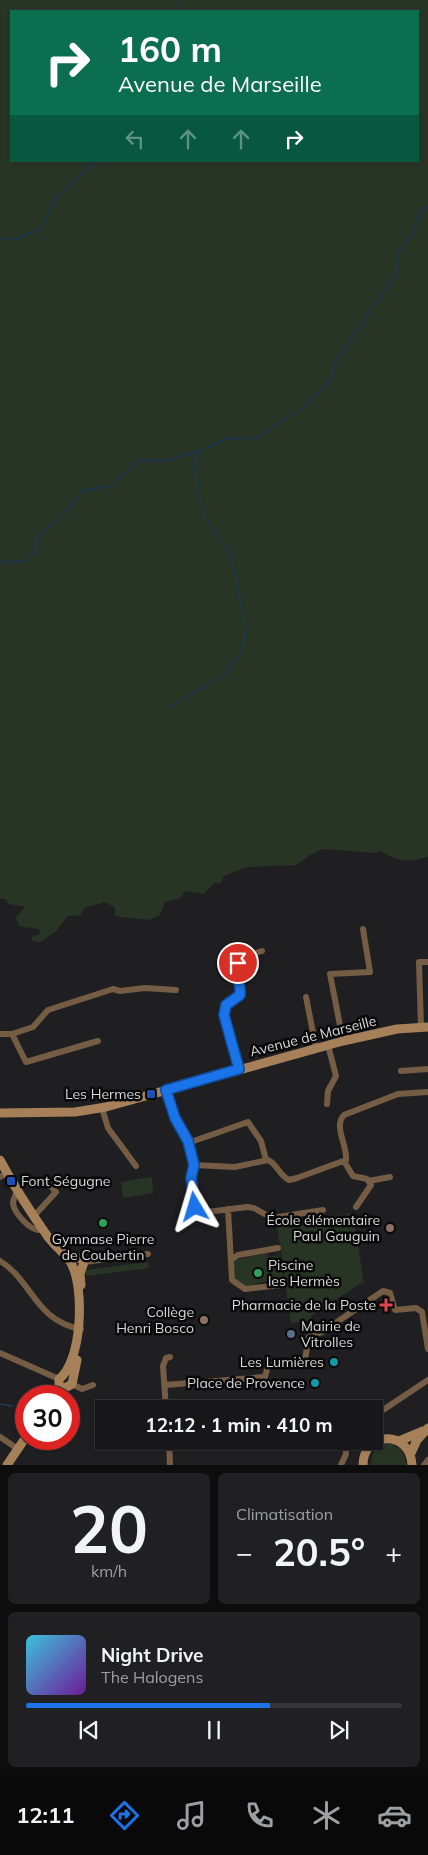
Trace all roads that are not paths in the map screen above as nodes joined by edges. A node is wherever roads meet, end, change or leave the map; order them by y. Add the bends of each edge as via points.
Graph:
1 (363, 929) dead end
2 (262, 951) dead end
3 (428, 962) edge
4 (176, 990) dead end
5 (306, 997) dead end
6 (424, 1027) edge
7 (0, 1034) edge
8 (12, 1034) junction
9 (98, 1041) dead end
10 (343, 1041) junction
11 (328, 1045) junction
12 (316, 1048) junction
13 (239, 1069) junction
14 (428, 1069) edge
15 (401, 1071) dead end
16 (166, 1090) junction
17 (428, 1092) edge
18 (327, 1104) dead end
19 (102, 1108) junction
20 (0, 1113) edge
21 (188, 1143) junction
22 (0, 1160) edge
23 (266, 1160) junction
24 (344, 1161) junction
25 (194, 1165) junction
26 (136, 1166) dead end
27 (3, 1175) edge
28 (390, 1176) dead end
29 (46, 1181) dead end
30 (369, 1181) junction
31 (18, 1192) junction
32 (356, 1207) dead end
33 (228, 1209) junction
34 (323, 1210) dead end
35 (34, 1216) junction
36 (42, 1228) junction
37 (278, 1248) dead end
38 (148, 1254) dead end
39 (232, 1259) junction
40 (0, 1261) edge
41 (77, 1264) junction
42 (281, 1285) dead end
43 (80, 1329) junction
44 (428, 1349) edge
45 (0, 1353) edge
46 (170, 1357) dead end
47 (428, 1380) edge
48 (65, 1382) junction
49 (63, 1385) edge
50 (64, 1385) edge
51 (94, 1385) dead end
52 (165, 1385) junction
53 (166, 1400) edge
54 (383, 1410) edge
55 (428, 1429) edge
56 (0, 1438) edge
57 (399, 1441) junction
58 (15, 1447) edge
59 (17, 1450) edge
60 (23, 1450) edge
61 (169, 1450) edge
62 (346, 1450) edge
63 (411, 1453) junction
64 (428, 1460) edge
65 (341, 1464) edge
66 (7, 1465) edge
67 (13, 1465) edge
68 (170, 1465) edge
69 (363, 1465) edge
70 (412, 1465) edge
71 (424, 1465) edge

1 - 10 street via 370,972 330,974
2 - 13 street via 245,956 238,963 236,972 240,995 224,1010
3 - 6 street via 420,962
4 - 8 street via 113,989 48,1010 33,1027
5 - 12 street
6 - 10 street, Avenue de Marseille
7 - 8 street
8 - 9 street via 26,1062
10 - 11 street, Avenue de Marseille
11 - 12 street, Avenue de Marseille
11 - 18 street via 336,1076 328,1091
12 - 13 street, Avenue de Marseille
13 - 16 street, Avenue de Marseille
14 - 15 street
16 - 19 street, Avenue de Marseille
16 - 21 street
17 - 24 street via 398,1094 344,1115 340,1125 347,1155
19 - 20 street, Avenue de Marseille via 74,1112
19 - 26 street via 108,1128
21 - 23 street via 248,1122 260,1141
21 - 25 street
22 - 27 street
23 - 24 street via 289,1180
23 - 25 street via 234,1167
24 - 30 street via 353,1176
25 - 33 street via 191,1178 195,1207 207,1212
27 - 31 street
28 - 30 street
29 - 35 street via 56,1192
30 - 32 street via 370,1188
31 - 35 street
31 - 36 street via 13,1206 29,1227
33 - 34 street via 254,1208 272,1218
33 - 39 street
35 - 36 street
36 - 41 street
37 - 39 street
38 - 41 street
39 - 42 street via 232,1280 238,1286 246,1289
40 - 43 street via 48,1313 64,1324
41 - 43 street
43 - 48 street
44 - 52 street via 422,1312 416,1308 395,1310 390,1293 384,1291 322,1332 313,1334 306,1341 304,1360 268,1366 268,1374 264,1378
45 - 48 street
46 - 52 street via 164,1361
47 - 54 street
48 - 49 street
48 - 50 street
48 - 51 street via 82,1389
52 - 53 street
55 - 57 street
55 - 63 street via 417,1440
56 - 58 street
57 - 63 street
57 - 69 street via 386,1439 376,1442 366,1452
59 - 66 street
60 - 67 street
61 - 68 street
62 - 65 street
63 - 70 street
64 - 71 street

